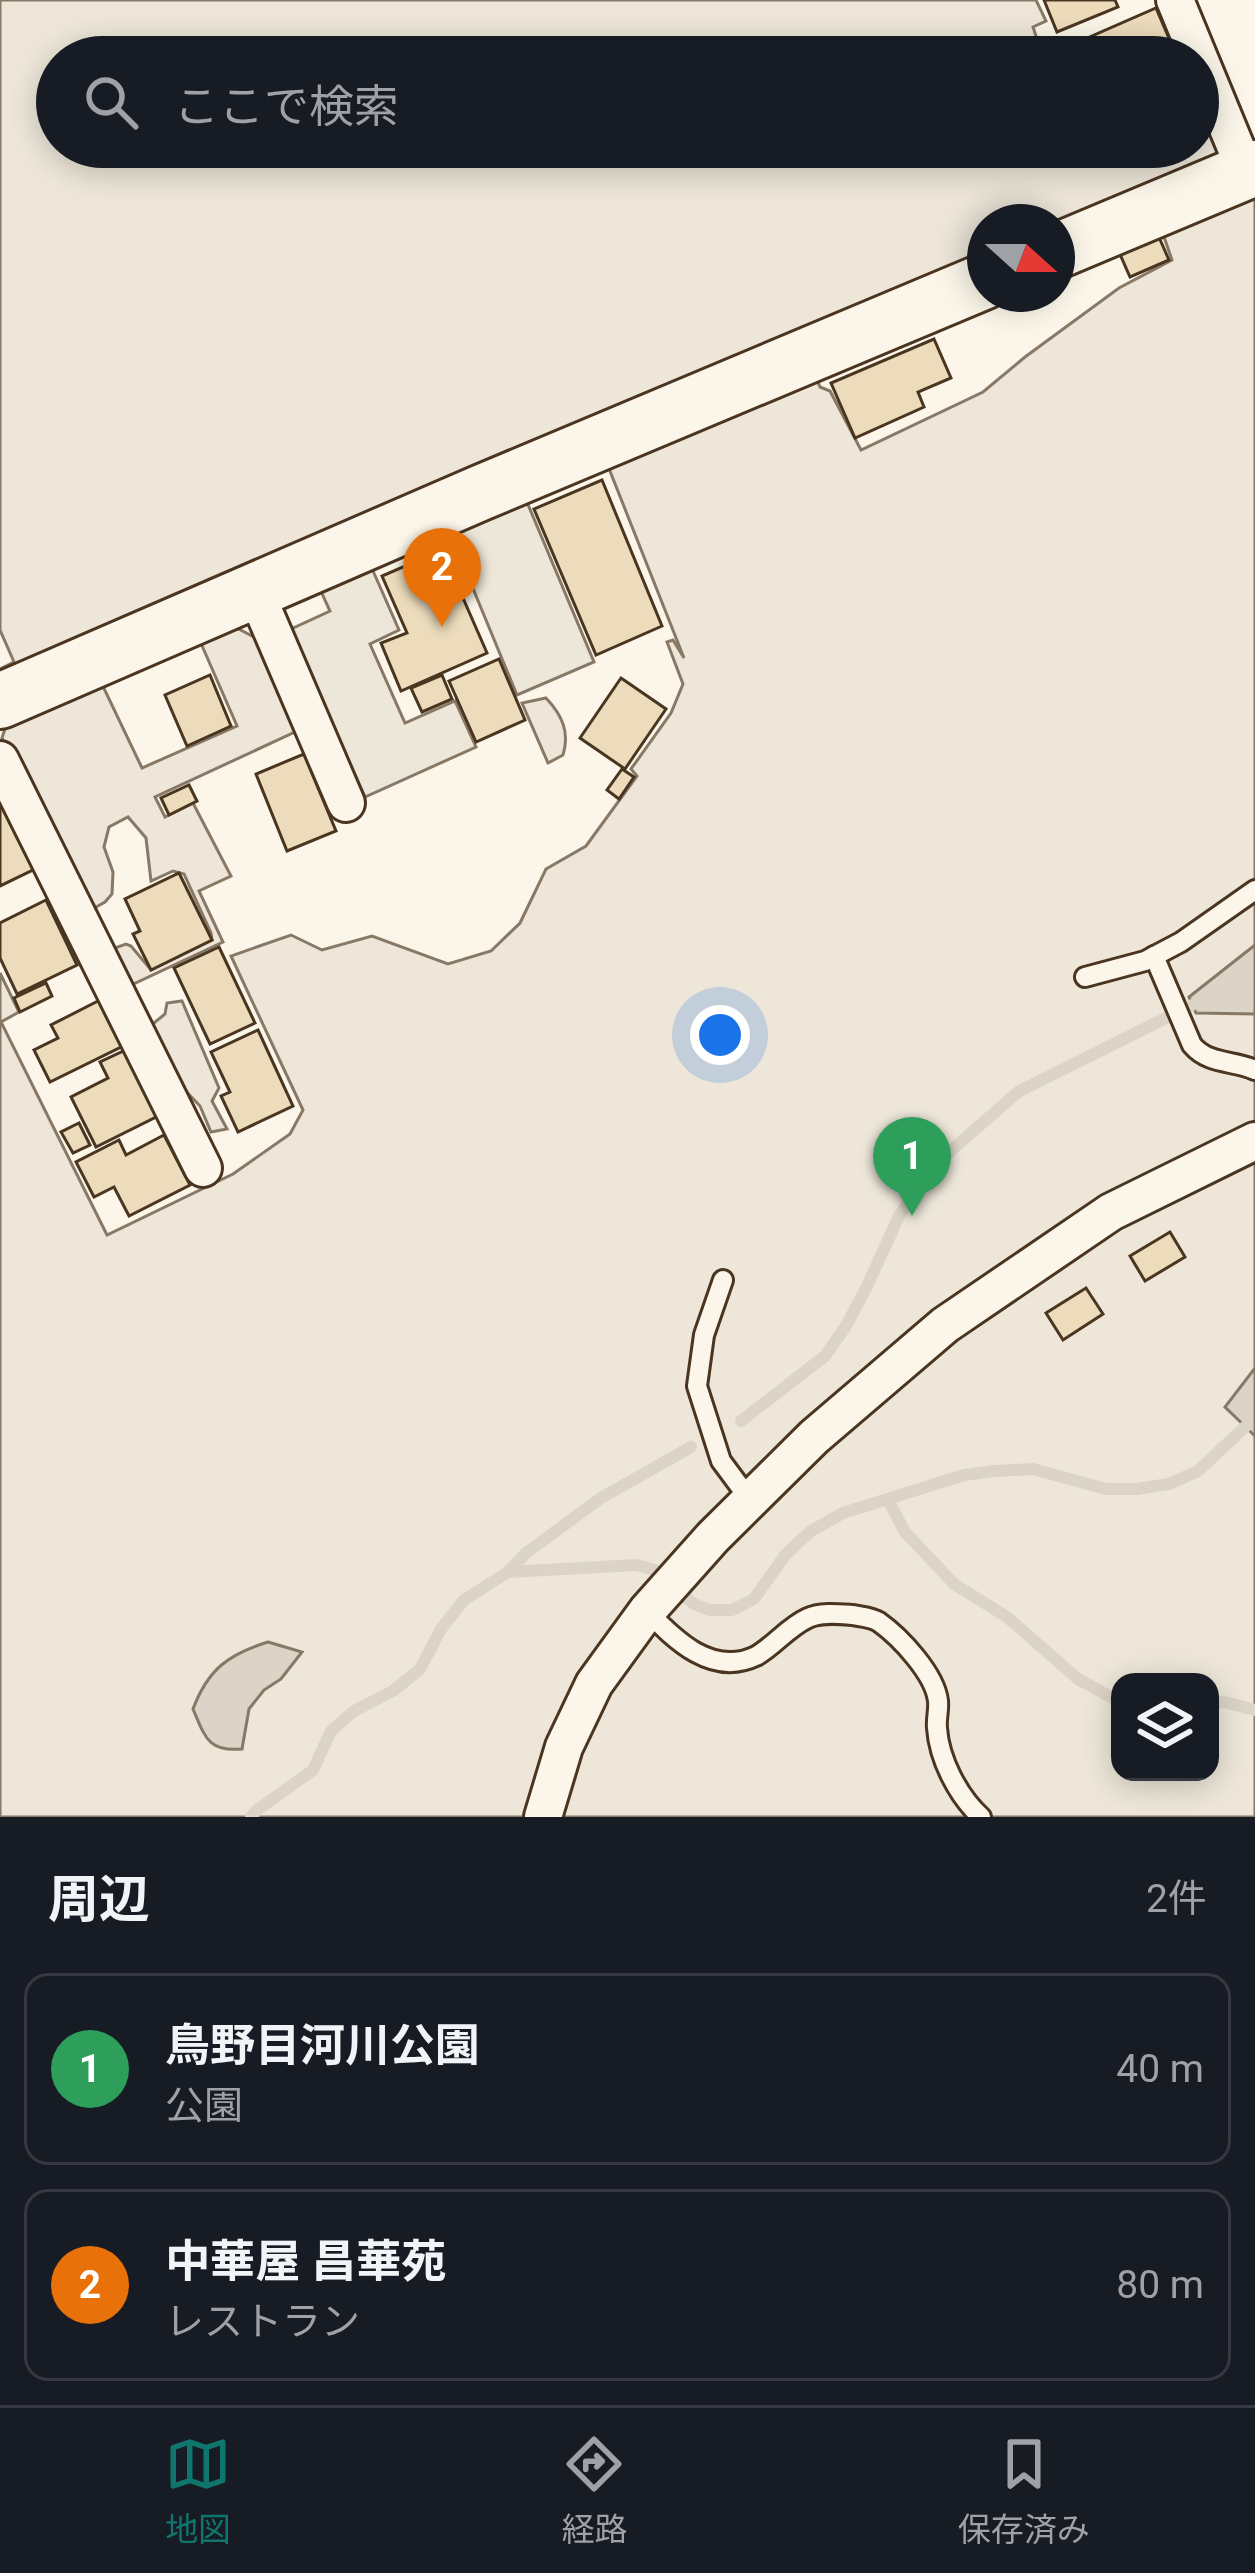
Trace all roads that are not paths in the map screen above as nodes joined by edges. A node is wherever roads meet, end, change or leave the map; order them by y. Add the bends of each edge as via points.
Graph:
1 (1175, 0) edge
2 (1191, 36) edge
3 (1219, 98) edge
4 (1251, 170) edge
5 (1075, 243) edge
6 (967, 289) edge
7 (254, 591) junction
8 (0, 701) edge
9 (0, 760) edge
10 (346, 803) dead end
11 (1255, 890) edge
12 (1154, 956) junction
13 (1085, 977) dead end
14 (1255, 1070) edge
15 (1255, 1142) edge
16 (203, 1168) dead end
17 (723, 1280) dead end
18 (750, 1500) junction
19 (647, 1611) junction
20 (543, 1817) edge
21 (980, 1817) edge

1 - 2 street
3 - 4 street
4 - 5 street
6 - 7 street
7 - 8 street
7 - 10 street
9 - 16 street
11 - 12 lane
12 - 13 lane
12 - 14 lane via 1201,1054
15 - 18 street via 1111,1212 945,1325
17 - 18 lane via 697,1386 722,1461
18 - 19 street
19 - 20 street via 594,1684
19 - 21 lane via 700,1656 732,1664 809,1617 874,1618 924,1669 938,1697 948,1768

